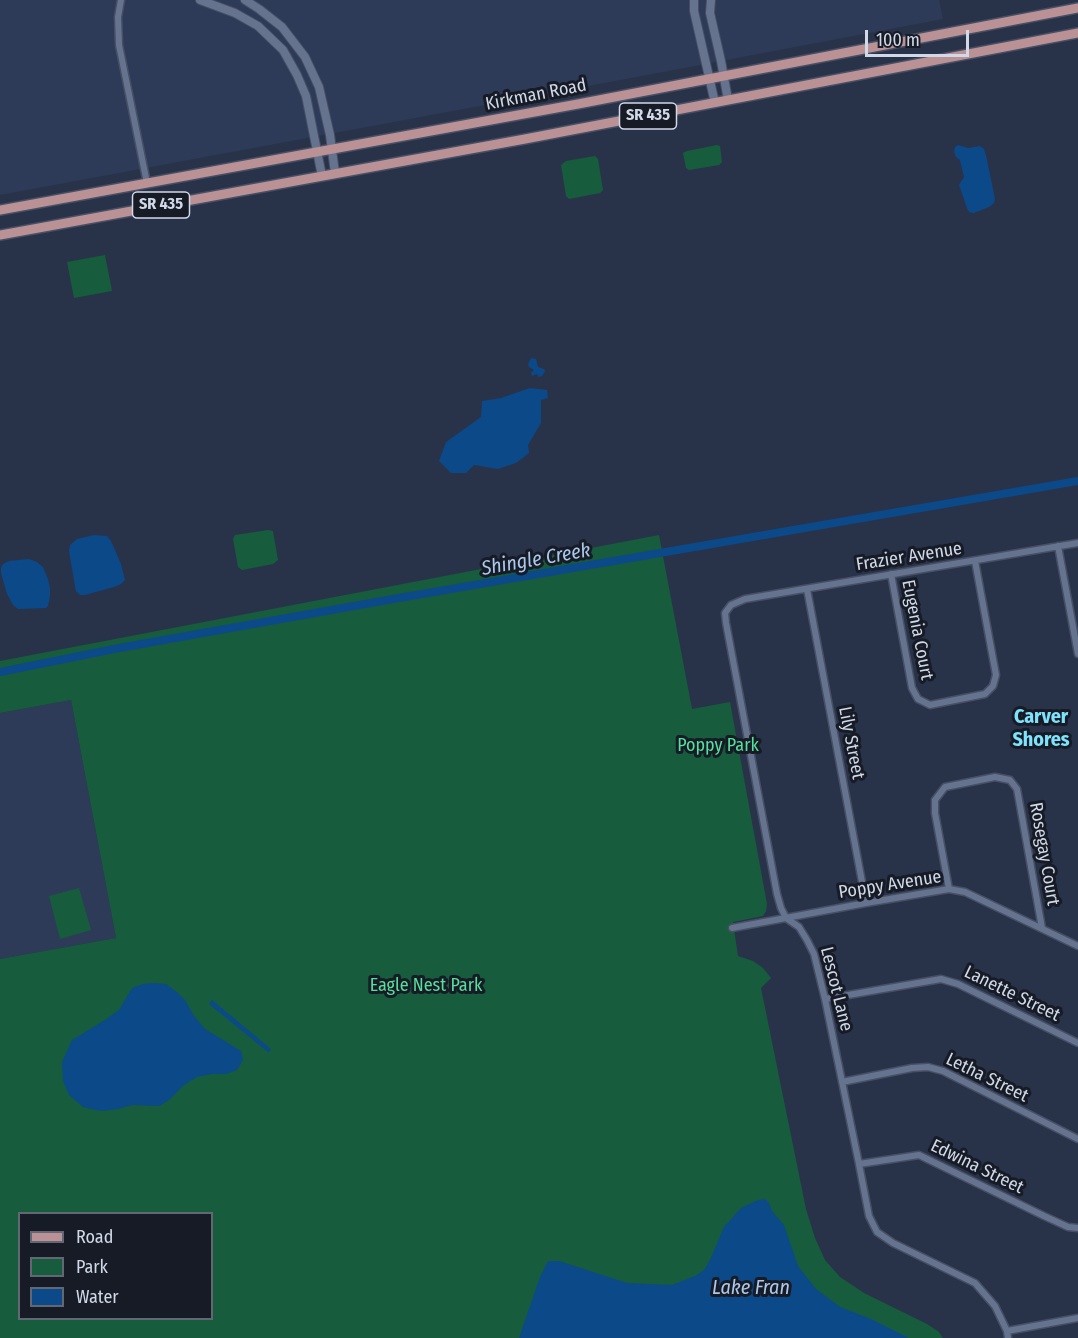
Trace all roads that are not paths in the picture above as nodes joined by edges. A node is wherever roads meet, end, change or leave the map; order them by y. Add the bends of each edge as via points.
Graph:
1 (121, 0) edge
2 (200, 0) edge
3 (245, 0) edge
4 (694, 0) edge
5 (711, 0) edge
6 (1078, 8) edge
7 (1078, 33) edge
8 (724, 76) junction
9 (710, 79) junction
10 (728, 100) junction
11 (715, 103) junction
12 (332, 150) junction
13 (317, 152) junction
14 (335, 173) junction
15 (321, 176) junction
16 (147, 183) junction
17 (0, 210) edge
18 (0, 235) edge
19 (1078, 543) edge
20 (1058, 546) junction
21 (975, 561) junction
22 (891, 574) junction
23 (807, 589) junction
24 (745, 599) joint
25 (1078, 654) edge
26 (949, 889) junction
27 (866, 903) junction
28 (786, 918) junction
29 (732, 928) dead end
30 (1042, 928) junction
31 (1078, 946) edge
32 (825, 999) junction
33 (1078, 1043) edge
34 (842, 1082) junction
35 (1078, 1139) edge
36 (859, 1164) junction
37 (1078, 1228) edge
38 (1078, 1318) edge
39 (1007, 1335) edge

1 - 16 street via 119,45
2 - 13 street via 235,12 258,26 283,50 306,96
3 - 12 street via 282,27 306,57 319,87
4 - 9 street
5 - 8 street via 710,13
6 - 8 main road, Kirkman Road / SR 435
7 - 10 main road, SR 435
8 - 9 main road, Kirkman Road / SR 435
8 - 10 street
9 - 11 street
9 - 12 main road, Kirkman Road / SR 435
10 - 11 main road, SR 435
11 - 14 main road, SR 435
12 - 13 main road, Kirkman Road / SR 435
12 - 14 street
13 - 15 street
13 - 16 main road, Kirkman Road / SR 435
14 - 15 main road, SR 435
15 - 18 main road, SR 435
16 - 17 main road, Kirkman Road / SR 435
19 - 20 street, Frazier Avenue
20 - 21 street, Frazier Avenue
20 - 25 street
21 - 22 street, Frazier Avenue
21 - 22 street, Eugenia Court via 996,675 993,686 985,694 930,705 918,699 912,688
22 - 23 street, Frazier Avenue
23 - 24 street, Frazier Avenue
23 - 27 street, Lily Street
24 - 28 street, Lescot Lane via 731,605 725,613 726,623 777,894
26 - 27 street, Poppy Avenue
26 - 30 street, Poppy Avenue via 965,892
26 - 30 street, Rosegay Court via 935,800 945,788 995,777 1010,780 1017,789
27 - 28 street, Poppy Avenue
28 - 29 street, Poppy Avenue
28 - 32 street, Lescot Lane via 799,927 814,954
30 - 31 street, Poppy Avenue
32 - 33 street, Lanette Street via 941,979
32 - 34 street, Lescot Lane
34 - 35 street, Letha Street via 928,1067
34 - 36 street, Lescot Lane
36 - 37 street, Edwina Street via 919,1155 1044,1216
36 - 39 street, Lescot Lane via 868,1216 878,1232 975,1283 996,1306
38 - 39 street

